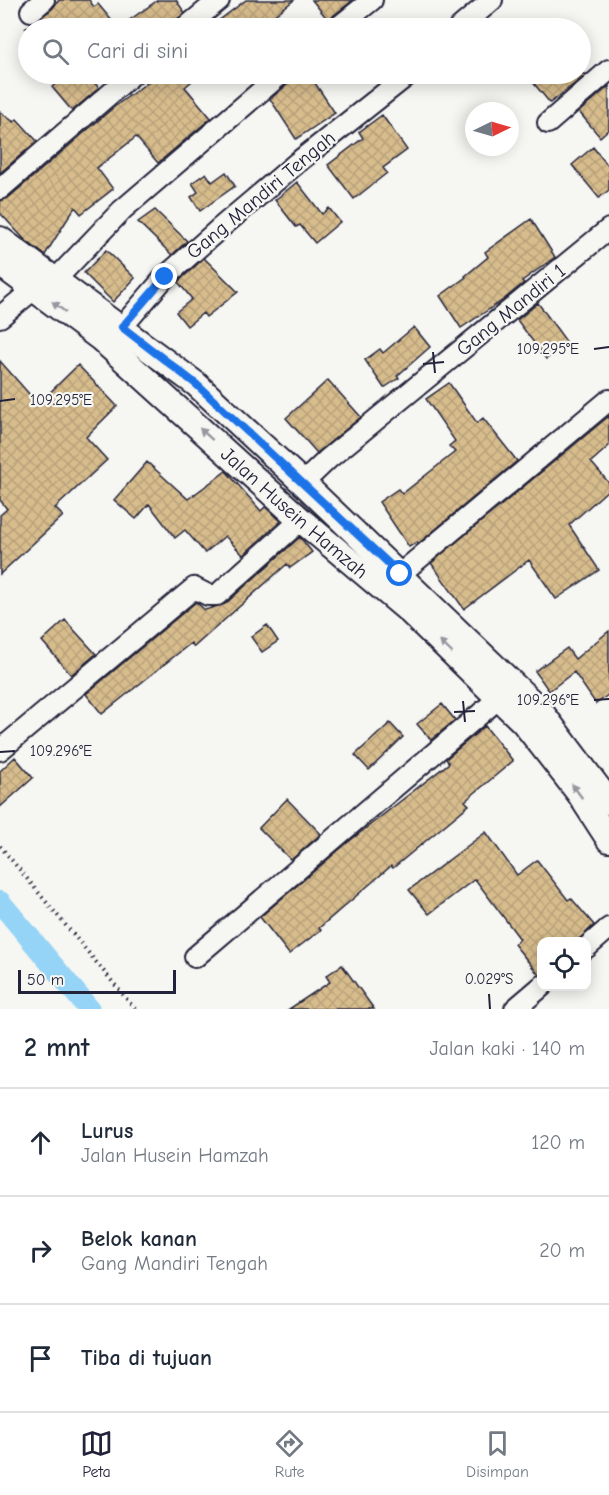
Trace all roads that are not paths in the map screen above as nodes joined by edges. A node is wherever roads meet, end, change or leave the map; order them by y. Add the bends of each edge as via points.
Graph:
1 (219, 0) edge
2 (372, 0) edge
3 (492, 0) edge
4 (197, 18) edge
5 (350, 18) edge
6 (471, 18) edge
7 (609, 70) edge
8 (121, 84) edge
9 (269, 84) edge
10 (396, 84) edge
11 (549, 123) dead end
12 (0, 189) edge
13 (609, 229) edge
14 (0, 239) edge
15 (0, 264) edge
16 (56, 279) junction
17 (34, 289) junction
18 (0, 316) edge
19 (122, 327) junction
20 (609, 400) edge
21 (303, 483) junction
22 (301, 520) junction
23 (370, 546) junction
24 (355, 565) junction
25 (400, 574) junction
26 (499, 698) junction
27 (0, 750) edge
28 (609, 802) edge
29 (609, 840) edge
30 (609, 928) edge
31 (591, 944) edge
32 (195, 957) dead end
33 (537, 990) edge
34 (515, 1009) edge

1 - 4 street
2 - 5 street
3 - 6 street
7 - 11 street
8 - 12 street
9 - 16 street via 122,210
10 - 19 street, Gang Mandiri Tengah via 219,229 165,277
13 - 21 street, Gang Mandiri 1
14 - 16 street, Jalan Husein Hamzah
15 - 17 street, Jalan Husein Hamzah
16 - 19 street, Jalan Husein Hamzah
17 - 18 street
22 -> 17 street, Jalan Husein Hamzah via 101,339
19 - 21 street, Jalan Husein Hamzah via 196,384
20 - 25 street
21 - 23 street, Jalan Husein Hamzah
22 - 24 street, Jalan Husein Hamzah
22 - 27 street via 217,595 194,588
23 - 24 street
23 - 25 street, Jalan Husein Hamzah
26 -> 24 street, Jalan Husein Hamzah
25 - 28 street, Jalan Husein Hamzah via 539,709
29 -> 26 street, Jalan Husein Hamzah via 525,723
26 - 32 street
30 - 31 street
33 - 34 street

